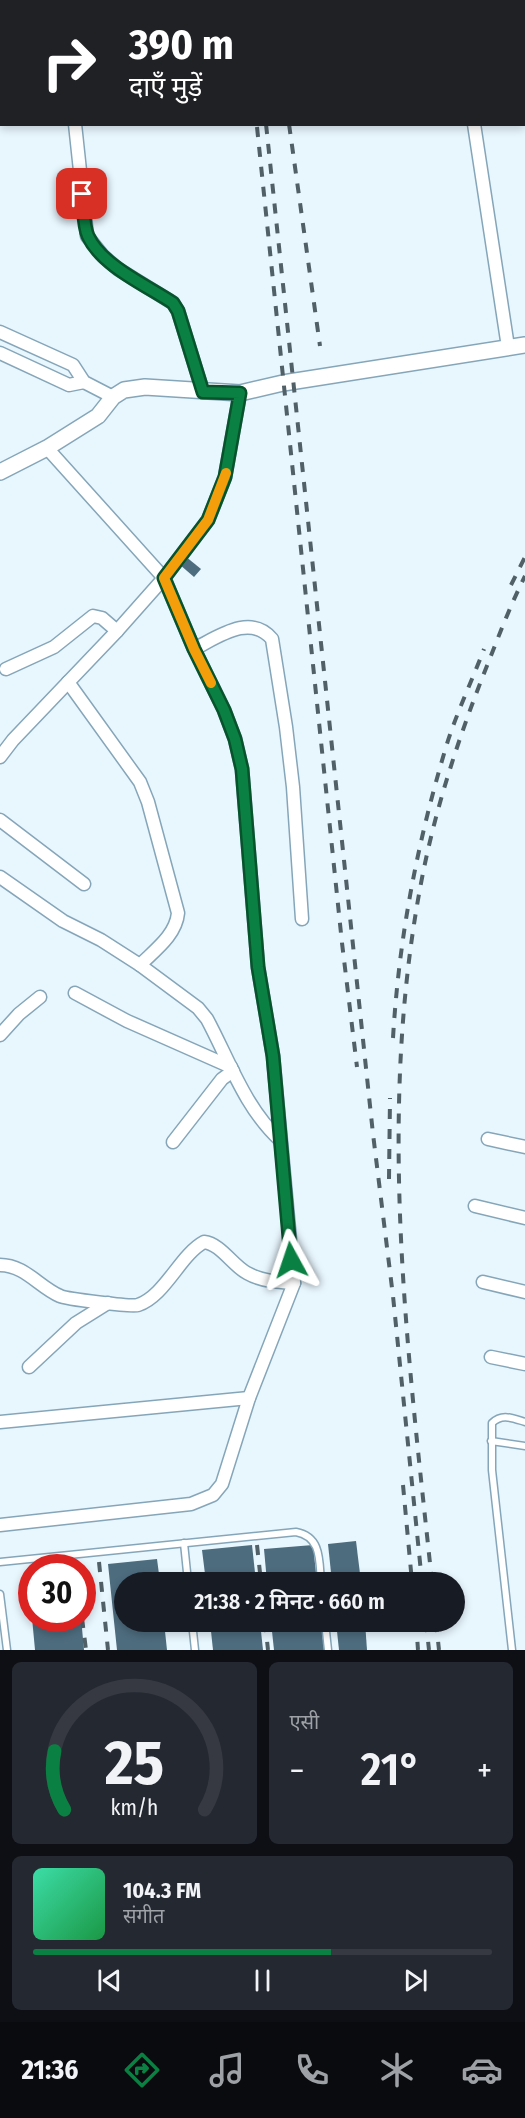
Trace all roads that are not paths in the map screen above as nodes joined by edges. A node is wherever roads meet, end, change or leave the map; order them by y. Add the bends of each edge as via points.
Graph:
1 (75, 126) edge
2 (474, 126) edge
3 (0, 333) edge
4 (525, 345) edge
5 (508, 347) junction
6 (0, 353) edge
7 (84, 382) junction
8 (203, 392) junction
9 (240, 393) junction
10 (113, 397) junction
11 (47, 448) junction
12 (0, 472) edge
13 (164, 578) junction
14 (117, 631) junction
15 (194, 649) junction
16 (6, 669) dead end
17 (68, 682) junction
18 (0, 757) edge
19 (0, 820) edge
20 (0, 877) edge
21 (84, 885) dead end
22 (303, 919) dead end
23 (140, 965) junction
24 (75, 993) dead end
25 (40, 996) dead end
26 (0, 1035) edge
27 (232, 1069) junction
28 (488, 1139) dead end
29 (280, 1140) junction
30 (173, 1142) dead end
31 (525, 1147) edge
32 (475, 1206) dead end
33 (525, 1218) edge
34 (0, 1265) edge
35 (483, 1282) dead end
36 (294, 1283) junction
37 (525, 1292) edge
38 (108, 1303) junction
39 (491, 1357) dead end
40 (525, 1364) edge
41 (29, 1367) dead end
42 (249, 1398) junction
43 (0, 1422) edge
44 (525, 1422) edge
45 (491, 1441) junction
46 (525, 1446) edge
47 (0, 1525) edge
48 (184, 1543) junction
49 (0, 1562) edge
50 (187, 1572) edge
51 (320, 1572) edge
52 (0, 1594) edge
53 (193, 1632) edge
54 (326, 1632) edge
55 (7, 1650) edge
56 (195, 1650) edge
57 (328, 1650) edge
58 (512, 1650) edge

1 - 8 street via 87,236 118,269 173,303
2 - 5 street
3 - 7 street via 73,365
4 - 5 street
5 - 9 street
6 - 7 street via 69,385
7 - 10 street
8 - 9 street
8 - 10 street via 146,387 124,390
9 - 13 street via 225,477 208,520
10 - 11 street via 98,416
11 - 12 street
11 - 13 street
13 - 14 street
13 - 15 street
14 - 16 street via 102,618 93,616 54,647
14 - 17 street
15 - 22 street via 251,626 273,639 293,787
15 - 29 street via 224,710 242,769 258,967 273,1056
17 - 18 street
17 - 23 street via 140,782 178,913 167,939
19 - 21 street
20 - 23 street via 63,921
23 - 27 street via 198,1008
24 - 27 street
25 - 26 street
27 - 29 street via 260,1118
27 - 30 street
28 - 31 street
29 - 36 street
32 - 33 street
34 - 38 street via 19,1269 59,1296
35 - 37 street
36 - 38 street via 249,1274 216,1246 204,1242 145,1302 137,1306
36 - 42 street
38 - 41 street via 76,1323
39 - 40 street
42 - 43 street
42 - 47 street via 222,1484 213,1495 191,1504
44 - 45 lane via 498,1417 492,1423
45 - 46 lane
45 - 58 lane
48 - 49 lane
48 - 50 lane
48 - 51 lane via 306,1534 314,1540
52 - 55 lane
53 - 56 lane
54 - 57 lane

